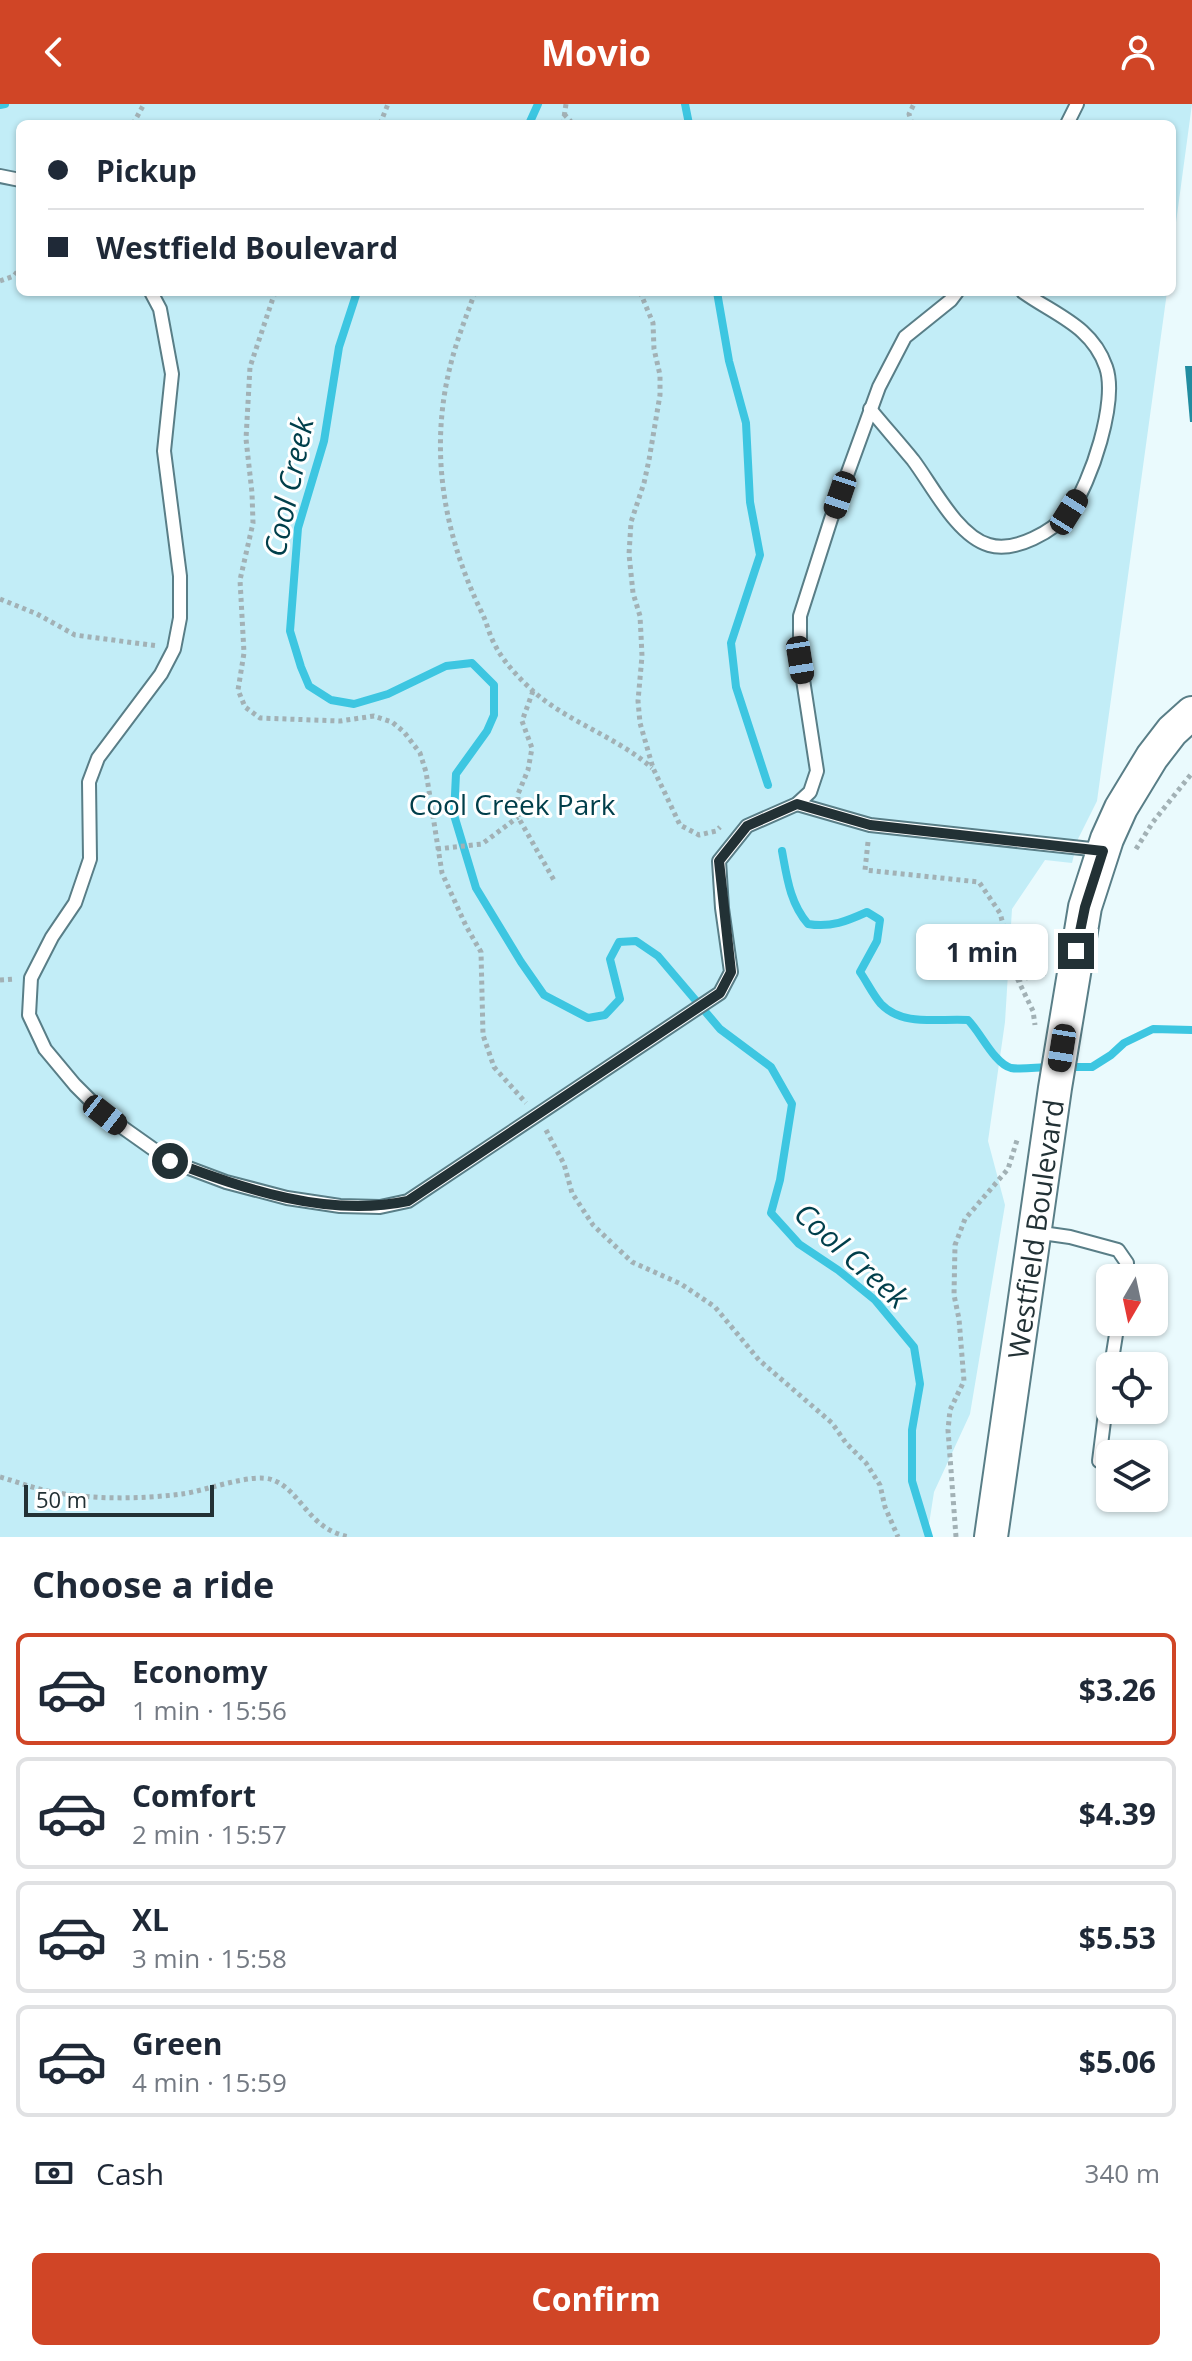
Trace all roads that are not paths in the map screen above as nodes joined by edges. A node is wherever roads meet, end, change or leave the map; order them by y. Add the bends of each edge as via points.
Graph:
1 (153, 296) edge
2 (954, 296) edge
3 (1029, 296) edge
4 (870, 409) junction
5 (1192, 713) edge
6 (797, 804) junction
7 (1118, 851) junction
8 (1035, 1232) junction
9 (1127, 1264) edge
10 (991, 1537) edge

1 - 6 lane via 172,374 164,451 180,576 180,618 174,649 161,674 98,758 89,782 90,859 75,903 31,978 29,1015 45,1049 105,1115 170,1161 226,1182 340,1206 408,1201 720,993 731,972 719,861 747,826
2 - 4 lane via 905,337
3 - 4 lane via 1091,340 1107,369 1110,391 1094,463 1069,512 1056,524 1021,543 989,545 946,510 915,462
4 - 6 lane via 800,616 800,660 817,771 810,792
5 - 7 street, Westfield Boulevard via 1172,731 1121,808
6 - 7 lane via 870,825
7 - 8 street, Westfield Boulevard via 1085,907 1079,934
8 - 9 lane via 1118,1250
8 - 10 street, Westfield Boulevard

